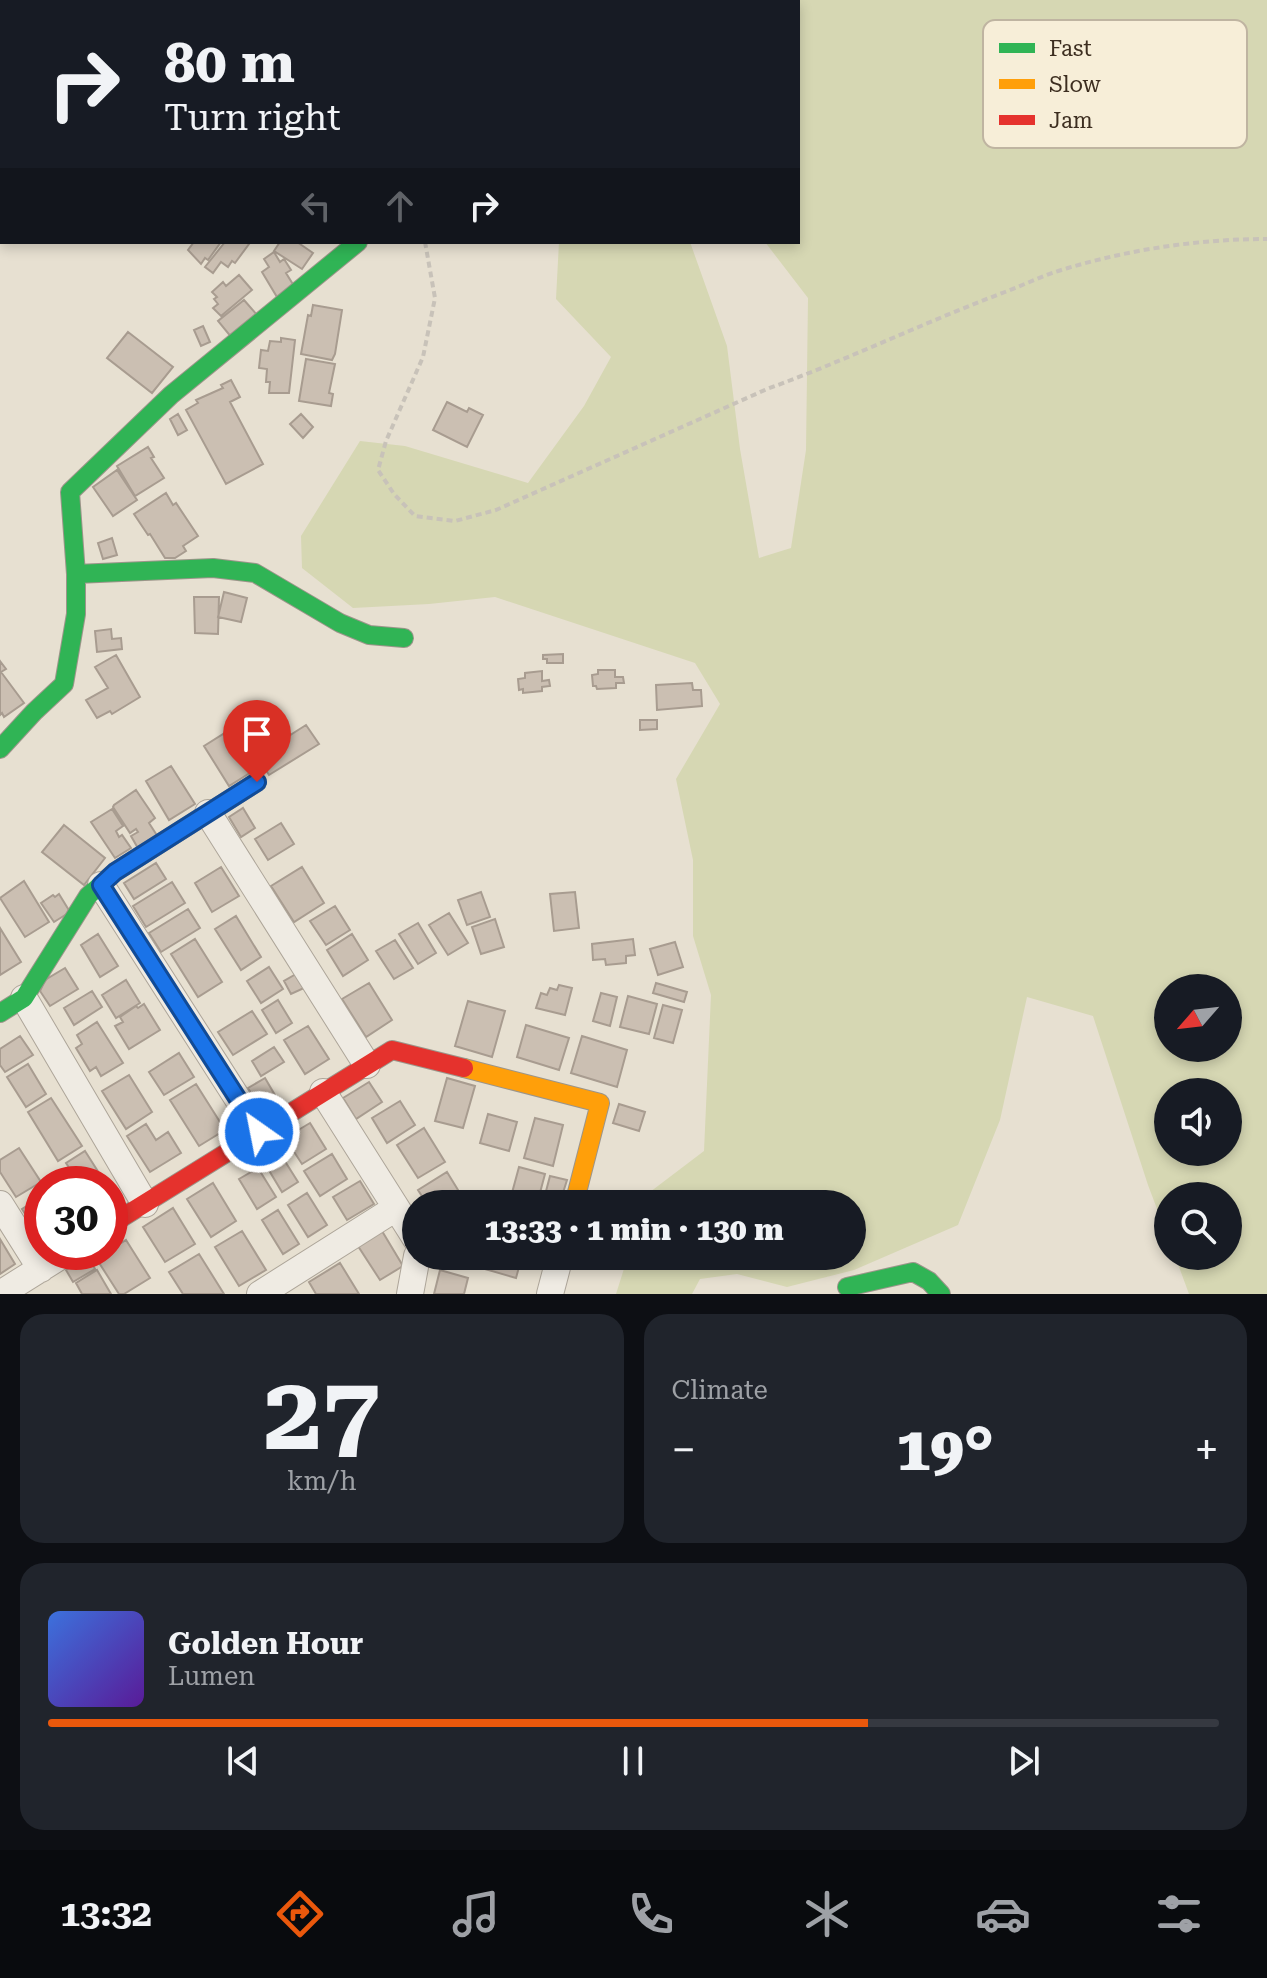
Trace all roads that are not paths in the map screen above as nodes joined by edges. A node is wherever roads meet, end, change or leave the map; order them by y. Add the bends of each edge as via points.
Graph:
1 (356, 244) edge
2 (76, 574) junction
3 (404, 638) dead end
4 (0, 749) edge
5 (257, 782) dead end
6 (208, 813) junction
7 (101, 885) junction
8 (24, 998) junction
9 (0, 1013) edge
10 (367, 1065) junction
11 (323, 1092) junction
12 (259, 1132) junction
13 (578, 1190) edge
14 (0, 1204) edge
15 (145, 1204) junction
16 (396, 1208) junction
17 (128, 1214) edge
18 (402, 1217) edge
19 (24, 1242) edge
20 (39, 1270) edge
21 (414, 1270) edge
22 (556, 1270) edge
23 (847, 1287) dead end
24 (0, 1294) edge
25 (260, 1294) edge
26 (410, 1294) edge
27 (550, 1294) edge
28 (941, 1294) edge

1 - 2 street via 185,383 70,492
2 - 3 street via 213,568 255,573 340,623 369,635
2 - 4 street via 76,614 64,684
5 - 6 street
6 - 7 street
6 - 10 street
7 - 8 street via 88,896
7 - 12 street
8 - 9 street
8 - 15 street
10 - 11 street
10 - 13 street via 392,1050 600,1103
11 - 12 street
11 - 16 street
12 - 15 street
14 - 19 street
15 - 17 street
16 - 18 street
16 - 25 street
20 - 24 street
21 - 26 street
22 - 27 street
23 - 28 street via 913,1272

